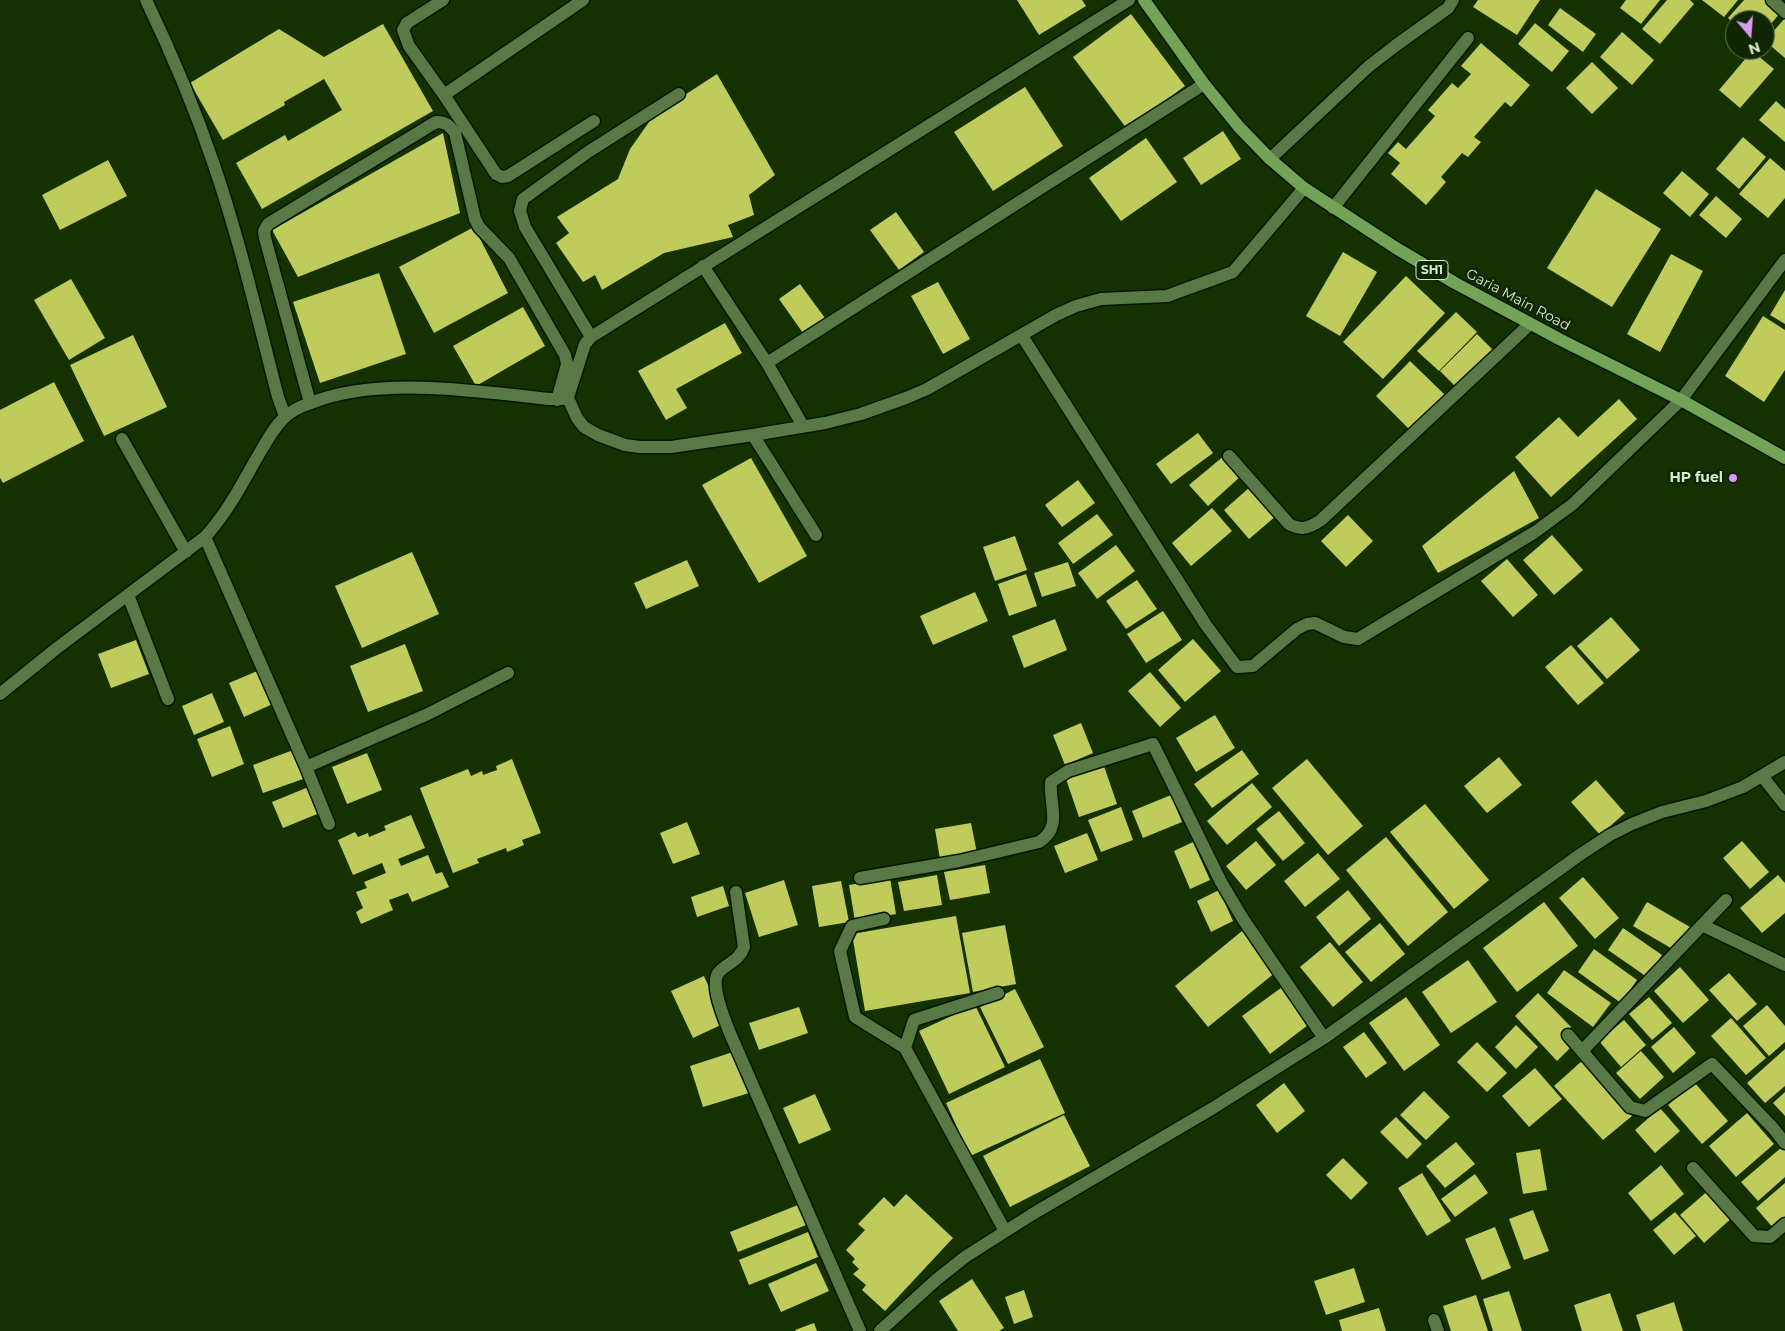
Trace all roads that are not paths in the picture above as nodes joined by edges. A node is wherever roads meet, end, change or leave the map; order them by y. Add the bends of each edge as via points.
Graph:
1 (146, 0) edge
2 (443, 0) edge
3 (582, 0) edge
4 (1129, 0) edge
5 (1144, 0) edge
6 (1772, 0) edge
7 (1447, 3) edge
8 (1785, 12) edge
9 (1468, 38) dead end
10 (1204, 84) junction
11 (444, 94) junction
12 (679, 94) dead end
13 (594, 121) dead end
14 (1270, 159) junction
15 (1304, 188) junction
16 (1333, 208) junction
17 (1785, 260) edge
18 (703, 266) junction
19 (1530, 324) junction
20 (1022, 336) junction
21 (591, 337) junction
22 (767, 363) junction
23 (562, 398) junction
24 (1681, 400) junction
25 (310, 403) junction
26 (285, 416) junction
27 (803, 426) junction
28 (753, 436) junction
29 (122, 440) dead end
30 (1229, 456) dead end
31 (1785, 458) edge
32 (816, 535) dead end
33 (205, 537) junction
34 (186, 552) junction
35 (128, 595) junction
36 (508, 673) dead end
37 (0, 694) edge
38 (168, 699) dead end
39 (1785, 762) edge
40 (306, 767) junction
41 (1762, 776) junction
42 (1785, 805) edge
43 (329, 824) dead end
44 (860, 878) dead end
45 (736, 892) dead end
46 (1726, 900) dead end
47 (884, 919) dead end
48 (1702, 925) junction
49 (1785, 965) edge
50 (998, 993) dead end
51 (1568, 1035) dead end
52 (1324, 1038) junction
53 (905, 1048) junction
54 (1582, 1052) junction
55 (1785, 1142) edge
56 (1693, 1168) dead end
57 (1785, 1224) edge
58 (1005, 1231) junction
59 (860, 1331) edge
60 (880, 1331) edge

1 - 26 street via 181,76 214,165
2 - 11 street via 407,23 403,30 410,46
3 - 11 street
4 - 18 street
5 - 10 main road, Garia Main Road / SH1
6 - 8 street
7 - 14 street via 1368,68
9 - 16 street
10 - 14 main road, Garia Main Road / SH1
10 - 22 street
11 - 13 street via 496,174 502,177
12 - 21 street via 588,152 523,199 520,211 525,227
14 - 15 main road, Garia Main Road / SH1
15 - 16 main road, Garia Main Road / SH1
15 - 20 street via 1233,272 1167,296 1101,299 1076,306
16 - 19 main road, Garia Main Road / SH1 via 1455,283
17 - 24 street
18 - 21 street
18 - 22 street
19 - 24 main road, Garia Main Road / SH1
19 - 30 street via 1309,528 1299,529 1289,524
20 - 24 street via 1206,625 1237,667 1253,666 1307,624 1315,623 1351,639 1358,639 1375,629 1535,532 1573,504
20 - 27 street via 906,398 861,414
21 - 23 street via 585,344 571,390
22 - 27 street
23 - 25 street via 391,388 341,394
23 - 25 street via 567,364 565,355 509,258 479,227 455,132 449,124 436,122 268,224 264,231
23 - 28 street via 584,427 598,436 625,445 670,446
24 - 31 main road, Garia Main Road / SH1
25 - 26 street
26 - 33 street via 272,432 232,502
27 - 28 street
28 - 32 street
29 - 34 street
33 - 34 street
33 - 40 street
34 - 35 street
35 - 37 street
35 - 38 street
36 - 40 street via 428,714
39 - 41 street
40 - 43 street
41 - 42 street
41 - 52 street via 1706,801 1662,812 1610,835
44 - 52 street via 960,861 1039,842 1052,830 1051,782 1068,772 1152,744 1221,882
45 - 59 street via 744,946 733,962 716,976 719,1003
46 - 48 street
47 - 53 street via 852,926 840,951 855,1016
48 - 49 street
48 - 54 street
50 - 53 street via 914,1020
51 - 54 street
52 - 58 street
53 - 58 street
54 - 55 street via 1630,1107 1645,1111 1712,1064
56 - 57 street via 1754,1236 1770,1237
58 - 60 street via 964,1257

